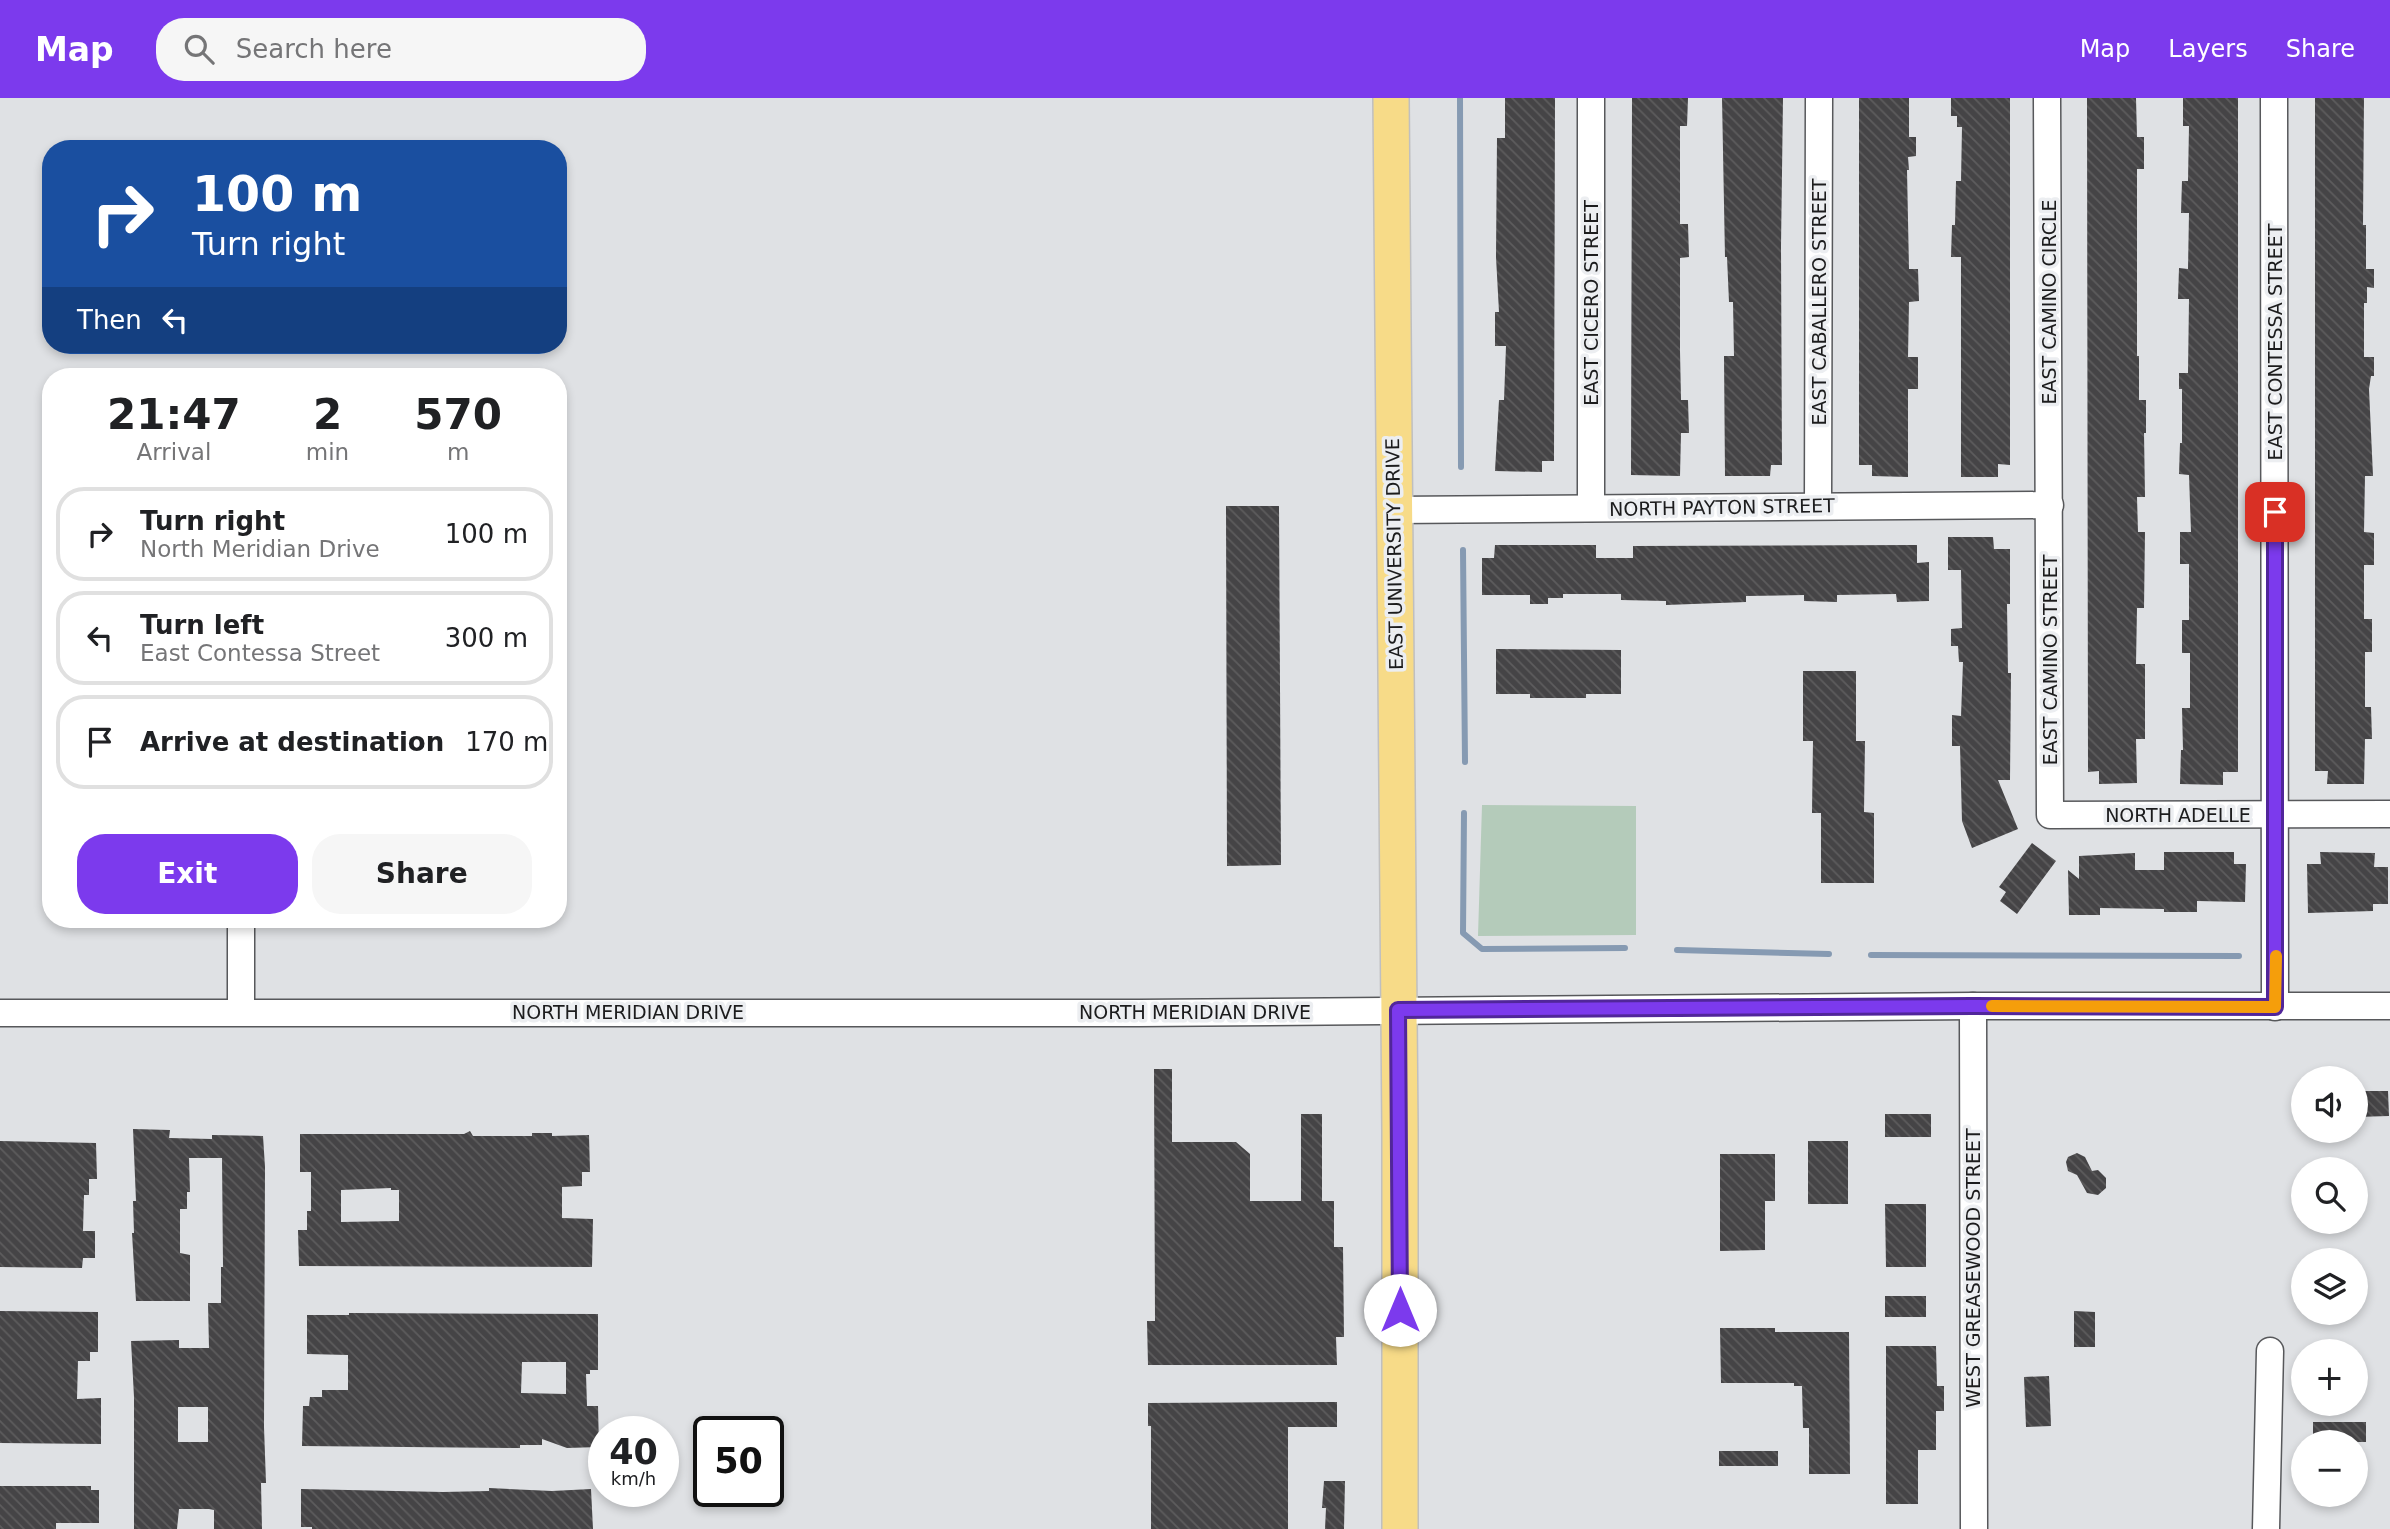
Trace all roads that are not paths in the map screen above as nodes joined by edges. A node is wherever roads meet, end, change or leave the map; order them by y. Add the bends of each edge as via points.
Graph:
1 (1391, 98) edge
2 (1591, 98) edge
3 (1819, 98) edge
4 (2047, 98) edge
5 (2274, 98) edge
6 (2050, 505) junction
7 (1818, 506) junction
8 (1591, 508) junction
9 (1394, 510) junction
10 (2390, 814) edge
11 (2050, 815) joint
12 (2276, 815) junction
13 (241, 928) edge
14 (1972, 1006) junction
15 (2390, 1006) edge
16 (2275, 1007) junction
17 (1398, 1010) junction
18 (242, 1012) junction
19 (0, 1013) edge
20 (2270, 1351) dead end
21 (1400, 1529) edge
22 (1974, 1529) edge
23 (2266, 1529) edge

1 - 9 main road, EAST UNIVERSITY DRIVE
2 - 8 street, EAST CICERO STREET
3 - 7 street, EAST CABALLERO STREET
4 - 6 street, EAST CAMINO CIRCLE
5 - 12 street, EAST CONTESSA STREET
6 - 7 street, NORTH PAYTON STREET
6 - 11 street, EAST CAMINO STREET
7 - 8 street, NORTH PAYTON STREET
8 - 9 street, NORTH PAYTON STREET
9 - 17 main road, EAST UNIVERSITY DRIVE
10 - 12 street, NORTH ADELLE
11 - 12 street, NORTH ADELLE
12 - 16 street, EAST CONTESSA STREET
13 - 18 street
14 - 16 street, NORTH MERIDIAN DRIVE
14 - 17 street, NORTH MERIDIAN DRIVE
14 - 22 street, WEST GREASEWOOD STREET
15 - 16 street, NORTH MERIDIAN DRIVE
17 - 18 street, NORTH MERIDIAN DRIVE
17 - 21 main road, EAST UNIVERSITY DRIVE
18 - 19 street, NORTH MERIDIAN DRIVE
20 - 23 street

